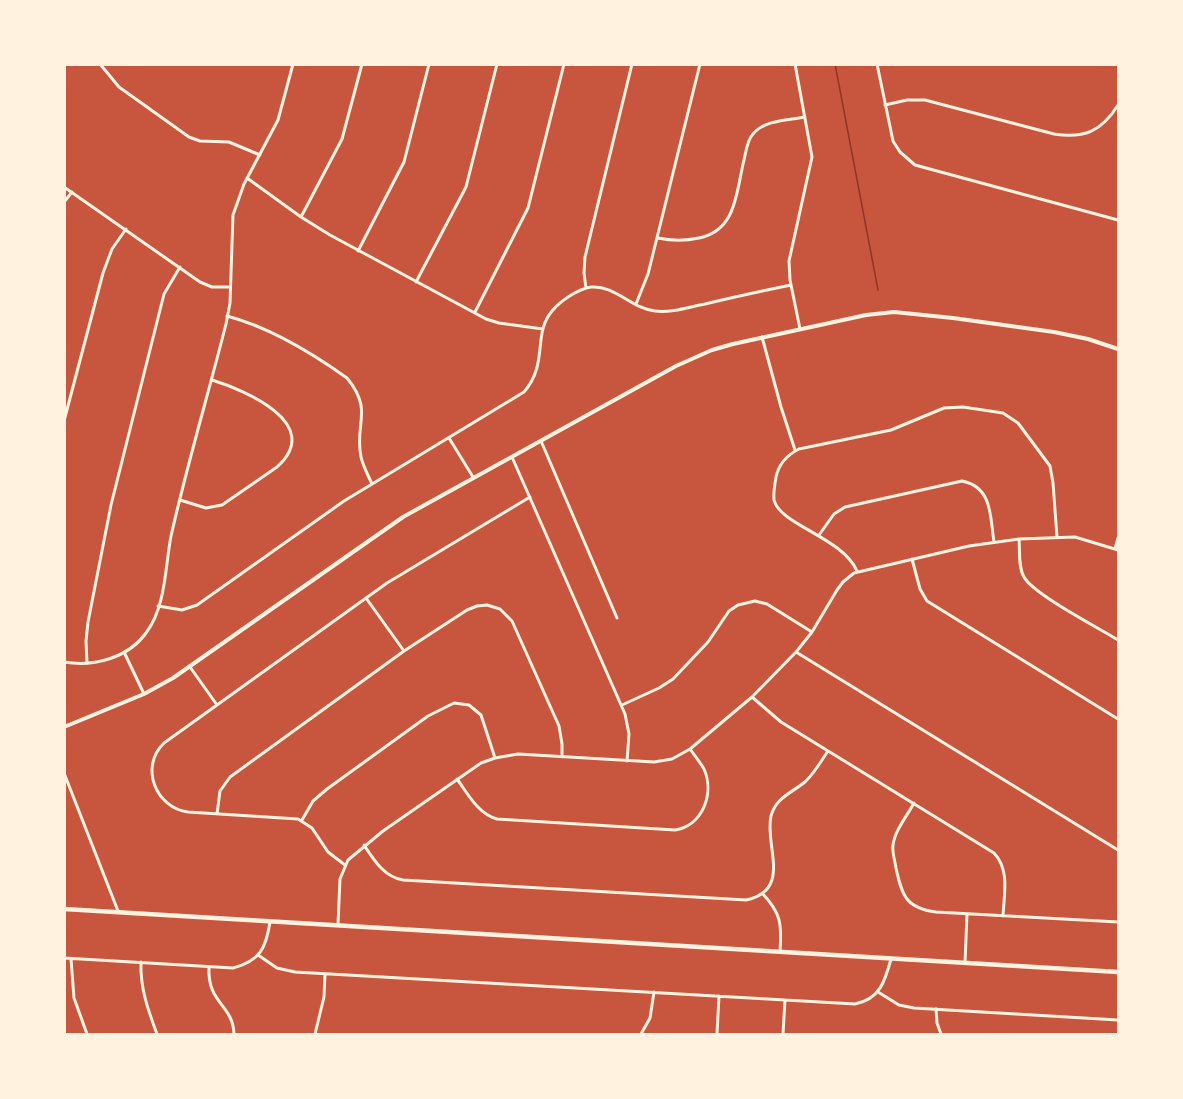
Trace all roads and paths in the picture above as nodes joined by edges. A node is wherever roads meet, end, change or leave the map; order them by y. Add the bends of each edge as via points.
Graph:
1 (100, 64) edge
2 (293, 64) edge
3 (362, 64) edge
4 (429, 64) edge
5 (497, 64) edge
6 (564, 64) edge
7 (632, 64) edge
8 (700, 64) edge
9 (795, 64) edge
10 (877, 64) edge
11 (885, 105) junction
12 (1119, 105) edge
13 (805, 117) junction
14 (260, 155) junction
15 (247, 178) junction
16 (64, 187) edge
17 (72, 192) junction
18 (64, 202) edge
19 (301, 218) junction
20 (1119, 220) edge
21 (126, 230) junction
22 (657, 237) junction
23 (358, 251) junction
24 (180, 267) junction
25 (416, 282) junction
26 (791, 285) junction
27 (230, 287) junction
28 (587, 288) junction
29 (636, 304) junction
30 (474, 312) junction
31 (227, 316) junction
32 (543, 329) junction
33 (800, 329) junction
34 (762, 337) junction
35 (1119, 349) edge
36 (212, 380) junction
37 (64, 421) edge
38 (449, 438) junction
39 (541, 440) junction
40 (796, 451) junction
41 (511, 456) junction
42 (473, 477) junction
43 (372, 484) junction
44 (530, 497) junction
45 (180, 500) junction
46 (819, 536) junction
47 (1057, 537) junction
48 (1119, 538) edge
49 (1019, 539) junction
50 (994, 542) junction
51 (1117, 550) edge
52 (912, 559) junction
53 (857, 572) junction
54 (366, 598) junction
55 (158, 606) junction
56 (618, 618) dead end
57 (812, 632) junction
58 (1119, 640) edge
59 (404, 651) junction
60 (124, 652) junction
61 (796, 652) junction
62 (64, 662) edge
63 (87, 663) junction
64 (190, 667) junction
65 (144, 693) junction
66 (752, 697) junction
67 (217, 705) junction
68 (622, 705) junction
69 (1119, 719) edge
70 (64, 727) edge
71 (690, 749) junction
72 (828, 751) junction
73 (562, 757) junction
74 (495, 758) junction
75 (627, 761) junction
76 (64, 773) edge
77 (457, 779) junction
78 (915, 803) junction
79 (218, 814) junction
80 (302, 820) junction
81 (364, 846) junction
82 (1119, 850) edge
83 (345, 865) junction
84 (762, 893) junction
85 (64, 909) edge
86 (118, 912) junction
87 (967, 914) junction
88 (1003, 916) junction
89 (271, 921) junction
90 (1119, 922) edge
91 (338, 924) junction
92 (780, 951) junction
93 (258, 956) junction
94 (64, 958) edge
95 (71, 958) junction
96 (891, 958) junction
97 (141, 962) junction
98 (965, 963) junction
99 (209, 967) junction
100 (1119, 972) edge
101 (325, 974) junction
102 (654, 992) junction
103 (878, 992) junction
104 (719, 996) junction
105 (785, 1000) junction
106 (936, 1009) junction
107 (1119, 1020) edge
108 (87, 1035) edge
109 (157, 1035) edge
110 (234, 1035) edge
111 (315, 1035) edge
112 (641, 1035) edge
113 (717, 1035) edge
114 (783, 1035) edge
115 (941, 1035) edge

1 - 14 street via 119,87 189,137 229,142
2 - 14 street via 278,120
3 - 19 street via 339,148
4 - 23 street via 404,162
5 - 25 street via 466,187
6 - 30 street via 528,208
7 - 28 street via 585,257
8 - 22 street
9 - 13 street
10 - 11 street
11 - 12 street via 925,100 1073,136 1099,127
11 - 20 street via 895,146 915,165
13 - 22 street via 765,125 753,134 730,215 720,230 686,240
13 - 26 street via 812,157 790,249
14 - 15 street
15 - 19 street
15 - 27 street via 233,215
16 - 17 street
17 - 18 street
17 - 21 street
19 - 23 street
21 - 24 street
21 - 37 street via 112,249 103,273
22 - 29 street
23 - 25 street
24 - 27 street via 206,285
24 - 63 street via 164,294 111,505 88,622
25 - 30 street
26 - 29 street via 669,311
26 - 33 street
27 - 31 street
28 - 29 street via 605,289
28 - 32 street via 558,305
30 - 32 street via 498,324
31 - 36 street
31 - 43 street via 272,332 348,378 362,401 361,458
32 - 38 street via 538,368 528,387
33 - 34 street
33 - 35 street via 894,312 1054,332
34 - 39 street via 694,357
34 - 40 street
36 - 45 street
36 - 45 street via 235,387 281,416 292,433 292,445 277,467 222,505 212,509
38 - 42 street
38 - 43 street
39 - 41 street
39 - 56 street
40 - 46 street via 779,467 774,501 783,512
40 - 47 street via 891,430 944,408 1003,413 1018,423 1050,466
41 - 42 street
41 - 44 street
42 - 64 street via 383,530
43 - 55 street via 197,605 182,610
44 - 54 street
44 - 68 street
45 - 55 street
46 - 50 street via 834,514 845,507 962,482 976,486 986,497
46 - 53 street via 842,550
47 - 49 street
47 - 51 street via 1084,539
48 - 51 street
49 - 50 street
49 - 58 street via 1022,572 1028,582
50 - 52 street
52 - 53 street
52 - 69 street via 927,601
53 - 57 street via 843,582
54 - 59 street
54 - 67 street
55 - 60 street via 146,634
57 - 61 street
57 - 68 street via 767,604 738,604 673,679
59 - 73 street via 472,607 487,605 505,612 559,726
59 - 79 street via 227,779 220,790
60 - 63 street via 111,659
60 - 65 street
61 - 66 street
61 - 82 street
62 - 63 street
64 - 65 street
64 - 67 street
65 - 70 street
66 - 71 street
66 - 72 street via 781,722
67 - 79 street via 159,748 151,772 159,794 169,806 180,811
68 - 75 street via 629,734
71 - 75 street via 658,762
71 - 77 street via 706,775 705,804 691,825 675,830 496,819 479,809
72 - 78 street
72 - 84 street via 811,775 782,798 772,812 775,868
73 - 74 street via 518,754
73 - 75 street
74 - 77 street
74 - 80 street via 478,711 469,705 450,704 327,789 313,801
76 - 86 street
77 - 81 street
78 - 87 street via 893,844 903,894 912,905 924,910
78 - 88 street via 998,857 1005,872
79 - 80 street
80 - 83 street via 328,852
81 - 83 street
81 - 84 street via 388,874 403,880 737,900
83 - 91 street via 340,879
84 - 92 street via 778,913
85 - 86 main road
86 - 89 main road
87 - 88 street
87 - 98 street
88 - 90 street
89 - 91 main road
89 - 93 street
91 - 92 main road
92 - 96 main road
93 - 99 street via 233,968
93 - 101 street via 286,971
94 - 95 street
95 - 97 street
95 - 108 street via 74,998
96 - 98 main road
96 - 103 street
97 - 99 street
97 - 109 street via 144,997
98 - 100 main road
99 - 110 street via 211,989 229,1014
101 - 102 street
101 - 111 street
102 - 104 street
102 - 112 street via 650,1018
103 - 105 street via 855,1004
103 - 106 street via 900,1005
104 - 105 street
104 - 113 street
105 - 114 street
106 - 107 street
106 - 115 street

